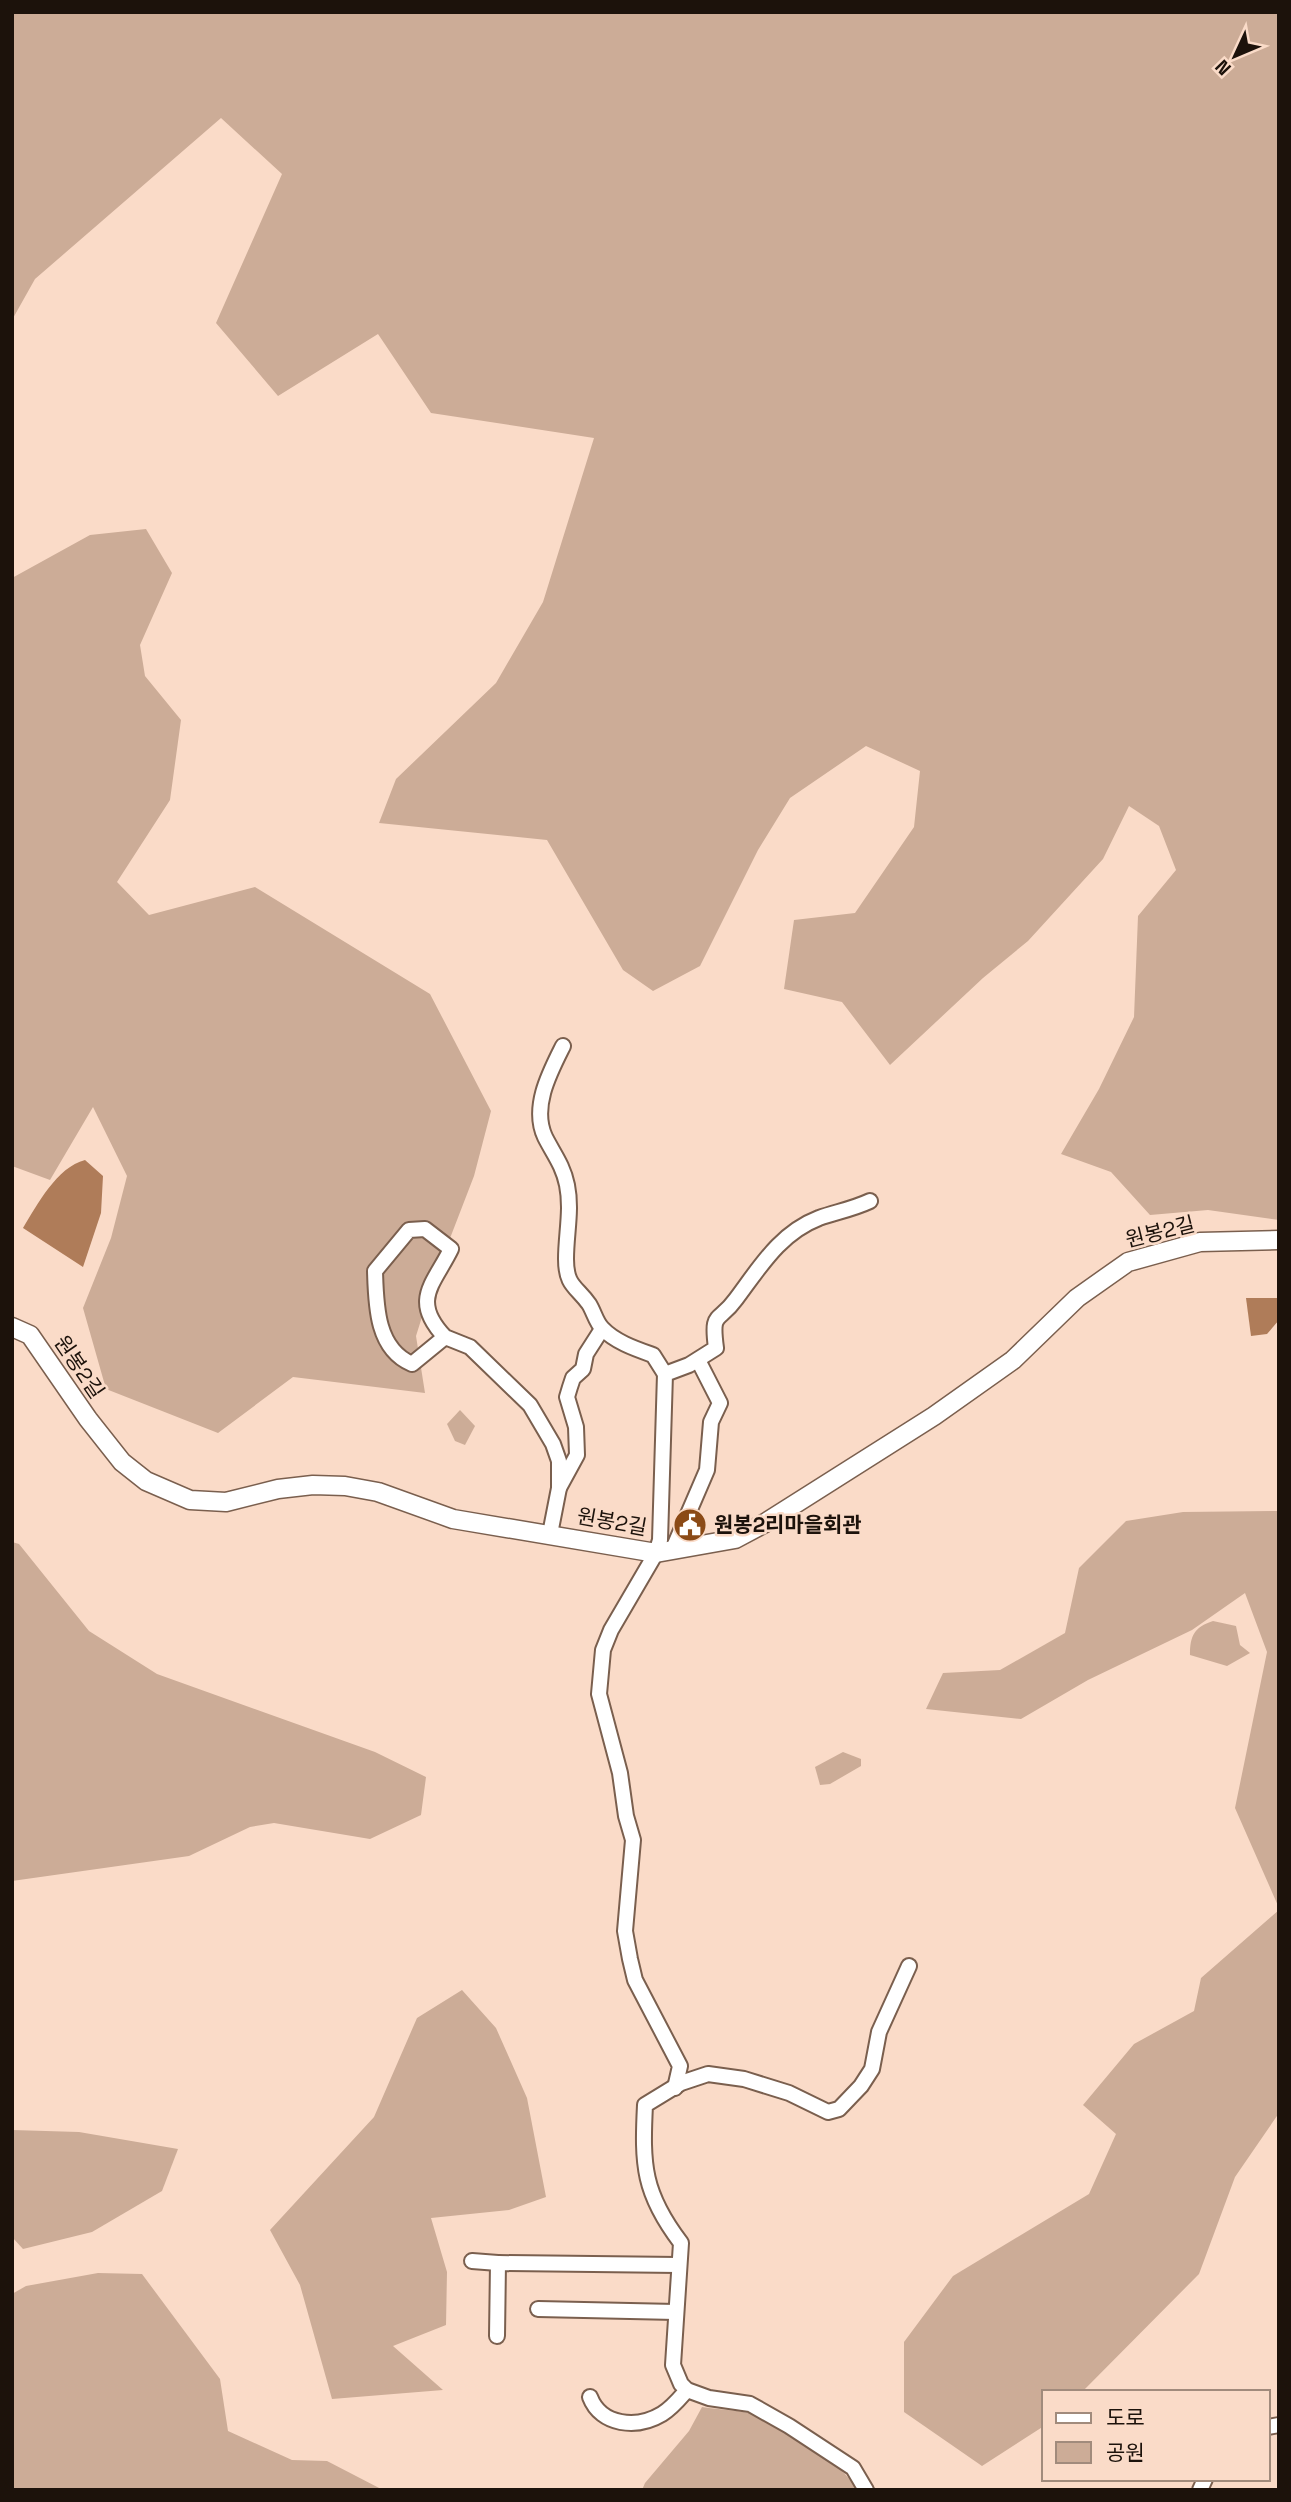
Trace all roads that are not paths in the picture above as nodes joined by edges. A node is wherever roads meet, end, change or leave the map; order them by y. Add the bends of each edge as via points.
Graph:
1 (564, 1046) dead end
2 (870, 1201) dead end
3 (1279, 1240) edge
4 (12, 1327) edge
5 (602, 1329) junction
6 (445, 1337) junction
7 (698, 1360) junction
8 (664, 1374) junction
9 (559, 1488) junction
10 (550, 1534) junction
11 (665, 1551) junction
12 (909, 1966) dead end
13 (675, 2088) junction
14 (472, 2261) dead end
15 (498, 2263) junction
16 (678, 2265) junction
17 (538, 2309) dead end
18 (676, 2312) junction
19 (497, 2336) dead end
20 (687, 2390) junction
21 (590, 2397) dead end
22 (866, 2490) edge

1 - 5 street via 543,1093 540,1121 568,1187 569,1283 590,1305
2 - 7 street via 819,1218 782,1241 757,1267 735,1302 719,1314 713,1324 716,1348
3 - 11 main road, 원봉2길 via 1200,1242 1128,1262 1077,1298 1013,1360 797,1503 735,1539
4 - 10 main road, 원봉2길 via 30,1335 122,1462 170,1493 199,1502 226,1502 278,1489 345,1486 378,1492 453,1519
5 - 8 street via 653,1355
5 - 9 street via 586,1354 583,1369 573,1378 567,1398 576,1427 577,1455
6 - 6 street via 412,1364 397,1358 383,1335 374,1271 409,1230 425,1229 452,1249 426,1290 429,1313
6 - 9 street via 470,1347 530,1405 559,1461
7 - 8 street
7 - 11 street via 720,1403 711,1422 707,1470
8 - 11 street
9 - 10 street
10 - 11 main road, 원봉2길
11 - 13 street via 611,1630 603,1650 599,1694 633,1840 625,1931 630,1959 635,1980 680,2066
12 - 13 street via 879,2032 872,2069 839,2109 828,2112 789,2093 708,2074
13 - 16 street via 645,2105 644,2125 648,2186 661,2216 681,2242
14 - 15 street
15 - 16 street
15 - 19 street
16 - 18 street
17 - 18 street
18 - 20 street via 673,2365
20 - 21 street via 661,2414 625,2423 601,2415
20 - 22 street via 709,2399 750,2404 833,2452 853,2468

